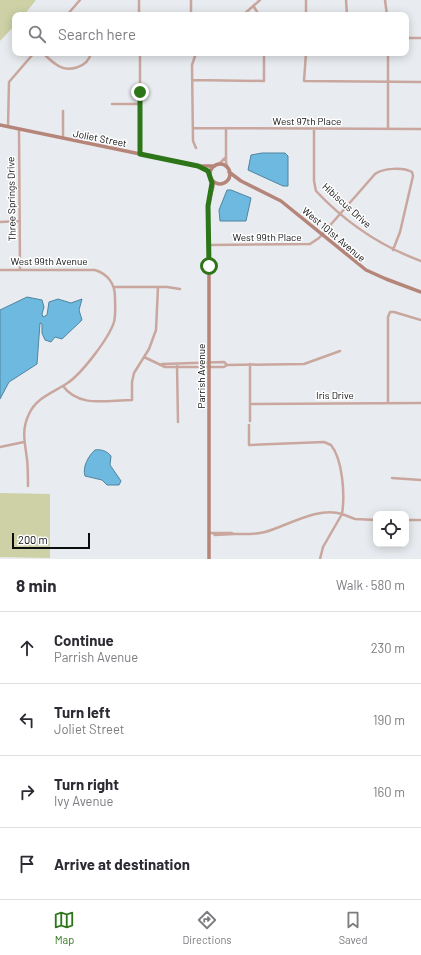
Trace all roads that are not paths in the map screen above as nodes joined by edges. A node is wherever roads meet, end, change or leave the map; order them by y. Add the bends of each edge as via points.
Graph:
1 (80, 0) edge
2 (139, 0) edge
3 (191, 0) edge
4 (260, 0) edge
5 (306, 0) edge
6 (346, 0) edge
7 (386, 0) edge
8 (254, 7) junction
9 (70, 12) edge
10 (139, 12) edge
11 (191, 12) edge
12 (247, 12) edge
13 (258, 12) edge
14 (306, 12) edge
15 (347, 12) edge
16 (387, 12) edge
17 (409, 38) edge
18 (421, 38) edge
19 (31, 56) edge
20 (46, 56) edge
21 (89, 56) edge
22 (140, 56) edge
23 (195, 56) edge
24 (264, 56) edge
25 (306, 56) edge
26 (388, 56) edge
27 (193, 80) junction
28 (388, 81) junction
29 (421, 82) edge
30 (112, 104) dead end
31 (140, 104) junction
32 (63, 111) dead end
33 (0, 125) edge
34 (8, 127) junction
35 (193, 128) junction
36 (226, 128) junction
37 (19, 129) junction
38 (314, 129) junction
39 (388, 129) junction
40 (421, 129) edge
41 (63, 139) junction
42 (196, 148) dead end
43 (140, 154) junction
44 (226, 156) junction
45 (216, 165) junction
46 (198, 166) junction
47 (228, 170) junction
48 (210, 175) junction
49 (212, 180) junction
50 (241, 181) junction
51 (226, 182) junction
52 (221, 184) junction
53 (211, 193) junction
54 (341, 212) junction
55 (20, 221) junction
56 (0, 222) edge
57 (322, 235) junction
58 (209, 245) junction
59 (393, 250) junction
60 (421, 261) edge
61 (20, 269) junction
62 (0, 270) edge
63 (114, 287) junction
64 (158, 287) junction
65 (180, 289) dead end
66 (421, 292) edge
67 (421, 320) edge
68 (340, 351) dead end
69 (144, 357) junction
70 (227, 364) junction
71 (250, 364) junction
72 (177, 365) junction
73 (210, 365) junction
74 (63, 386) junction
75 (388, 403) junction
76 (421, 403) edge
77 (250, 404) junction
78 (178, 422) dead end
79 (24, 442) junction
80 (0, 447) edge
81 (392, 478) dead end
82 (421, 480) edge
83 (28, 486) dead end
84 (342, 514) junction
85 (373, 520) edge
86 (409, 520) edge
87 (421, 520) edge
88 (211, 533) junction
89 (210, 559) edge
90 (320, 559) edge

1 - 9 street
2 - 10 street
3 - 11 street
4 - 8 street
5 - 14 street
6 - 15 street
7 - 16 street
8 - 12 street
8 - 13 street
17 - 18 street
19 - 34 street via 9,82
20 - 21 street via 58,66 72,67 85,64
22 - 31 street
23 - 27 street
24 - 27 street via 264,81
25 - 28 street via 304,81
26 - 28 street
27 - 35 street
28 - 29 street
28 - 39 street
30 - 31 street
31 - 43 street
32 - 41 street
33 - 34 street, Joliet Street
34 - 37 street, Joliet Street
35 - 36 street, West 97th Place
35 - 42 street via 193,143
36 - 38 street, West 97th Place
36 - 44 street
37 - 41 street, Joliet Street
37 - 55 street, Three Springs Drive
38 - 39 street, West 97th Place
38 - 54 street, Hibiscus Drive via 314,186
39 - 40 street, West 97th Place
41 - 43 street, Joliet Street
43 - 46 street, Joliet Street
44 - 45 street via 223,162
44 - 47 street
45 - 46 street, Joliet Street
45 - 47 street via 223,165
45 - 48 street via 210,171
46 - 48 street, Joliet Street via 207,170
47 - 50 street, West 101st Avenue
47 - 51 street via 229,178
48 - 49 street, Parrish Avenue
49 - 52 street
49 - 53 street, Parrish Avenue
50 - 51 street, West 101st Avenue
50 - 57 street, West 101st Avenue via 279,199
51 - 52 street
52 - 53 street
53 - 58 street, Parrish Avenue via 208,206
54 - 57 street, West 99th Place
54 - 59 street, Hibiscus Drive via 371,237
54 - 59 street, West 99th Place via 377,172 412,172 400,232
55 - 56 street
55 - 61 street, Three Springs Drive
57 - 58 street, West 99th Place via 316,242 307,245
57 - 66 street, West 101st Avenue via 366,270
58 - 73 street, Parrish Avenue
59 - 60 street, Hibiscus Drive
61 - 62 street, West 99th Avenue
61 - 63 street, West 99th Avenue via 95,270 107,276
63 - 64 street
63 - 74 street via 115,315 112,326 80,372
64 - 65 street
64 - 69 street via 157,326
67 - 75 street via 390,312 388,317
68 - 71 street via 304,364
69 - 72 street via 161,364
69 - 74 street via 132,378 132,400 82,400 71,396
70 - 71 street
70 - 73 street via 224,362
70 - 73 street via 224,367
71 - 77 street
72 - 73 street
72 - 78 street
73 - 88 street, Parrish Avenue
74 - 79 street via 43,398 32,409 24,427
75 - 76 street, Iris Drive
75 - 77 street, Iris Drive
77 - 84 street via 249,444 324,442 331,445 337,457 342,480
79 - 80 street
79 - 83 street via 28,461
81 - 82 street
84 - 85 street via 355,519
84 - 88 street via 302,518 265,532 215,535
84 - 90 street via 323,547
86 - 87 street
88 - 89 street, Parrish Avenue

